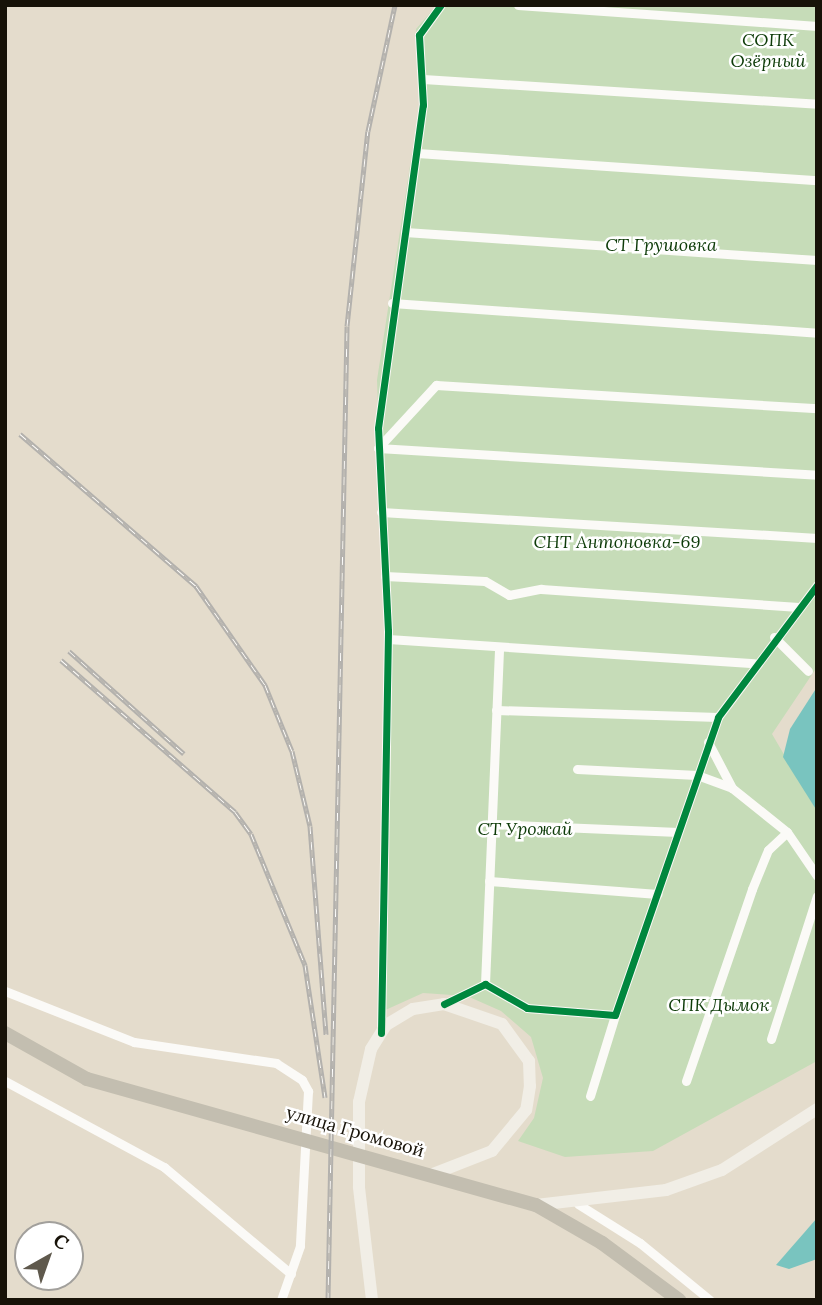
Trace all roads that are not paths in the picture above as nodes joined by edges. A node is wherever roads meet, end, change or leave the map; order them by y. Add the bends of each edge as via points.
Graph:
1 (441, 5) edge
2 (518, 5) edge
3 (817, 26) edge
4 (423, 79) junction
5 (817, 104) edge
6 (417, 153) junction
7 (817, 180) edge
8 (405, 232) junction
9 (817, 260) edge
10 (392, 303) junction
11 (817, 333) edge
12 (817, 408) edge
13 (378, 448) junction
14 (817, 475) edge
15 (381, 512) junction
16 (817, 538) edge
17 (385, 576) junction
18 (817, 585) edge
19 (798, 607) junction
20 (774, 637) junction
21 (388, 639) junction
22 (499, 648) junction
23 (754, 663) junction
24 (808, 671) dead end
25 (496, 710) junction
26 (718, 717) junction
27 (708, 742) junction
28 (577, 769) dead end
29 (698, 775) junction
30 (732, 788) junction
31 (492, 824) junction
32 (678, 832) junction
33 (787, 832) junction
34 (817, 876) edge
35 (489, 881) junction
36 (657, 894) junction
37 (817, 896) edge
38 (485, 984) junction
39 (5, 991) edge
40 (444, 1004) junction
41 (615, 1015) junction
42 (381, 1033) junction
43 (5, 1034) edge
44 (771, 1039) dead end
45 (5, 1081) edge
46 (686, 1081) dead end
47 (590, 1096) dead end
48 (817, 1109) edge
49 (433, 1174) junction
50 (536, 1205) junction
51 (578, 1205) junction
52 (291, 1274) junction
53 (281, 1300) edge
54 (372, 1300) edge
55 (679, 1300) edge
56 (710, 1300) edge

1 - 4 street via 419,35
2 - 3 street
4 - 5 street
4 - 6 street
6 - 7 street
6 - 8 street
8 - 9 street
8 - 10 street
10 - 11 street
10 - 13 street
12 - 13 street via 436,385
13 - 14 street
13 - 15 street
15 - 16 street
15 - 17 street
17 - 19 street via 485,581 509,595 541,589
17 - 21 street
18 - 19 street
19 - 20 street
20 - 23 street
20 - 24 street
21 - 22 street
21 - 42 street
22 - 23 street
22 - 25 street
23 - 26 street
25 - 26 street
25 - 31 street
26 - 27 street
27 - 29 street
27 - 30 street
28 - 29 street
29 - 30 street
29 - 32 street
30 - 33 street
31 - 32 street
31 - 35 street
32 - 36 street
33 - 34 street
33 - 46 street via 768,850 752,889
35 - 36 street
35 - 38 street
36 - 41 street
37 - 44 street
38 - 40 street
38 - 41 street via 527,1008
39 - 52 street via 134,1042 276,1063 297,1075 307,1091 306,1142 300,1245
40 - 42 main road via 413,1009
40 - 49 main road via 502,1024 529,1061 530,1086 526,1111 492,1151
41 - 47 street
42 - 54 main road via 359,1102
43 - 49 main road, улица Громовой via 87,1079
45 - 52 street via 164,1167
48 - 51 main road via 722,1170 666,1190
49 - 50 main road, улица Громовой
50 - 51 main road
50 - 55 main road, улица Громовой via 603,1243
51 - 56 street via 640,1243
52 - 53 street

